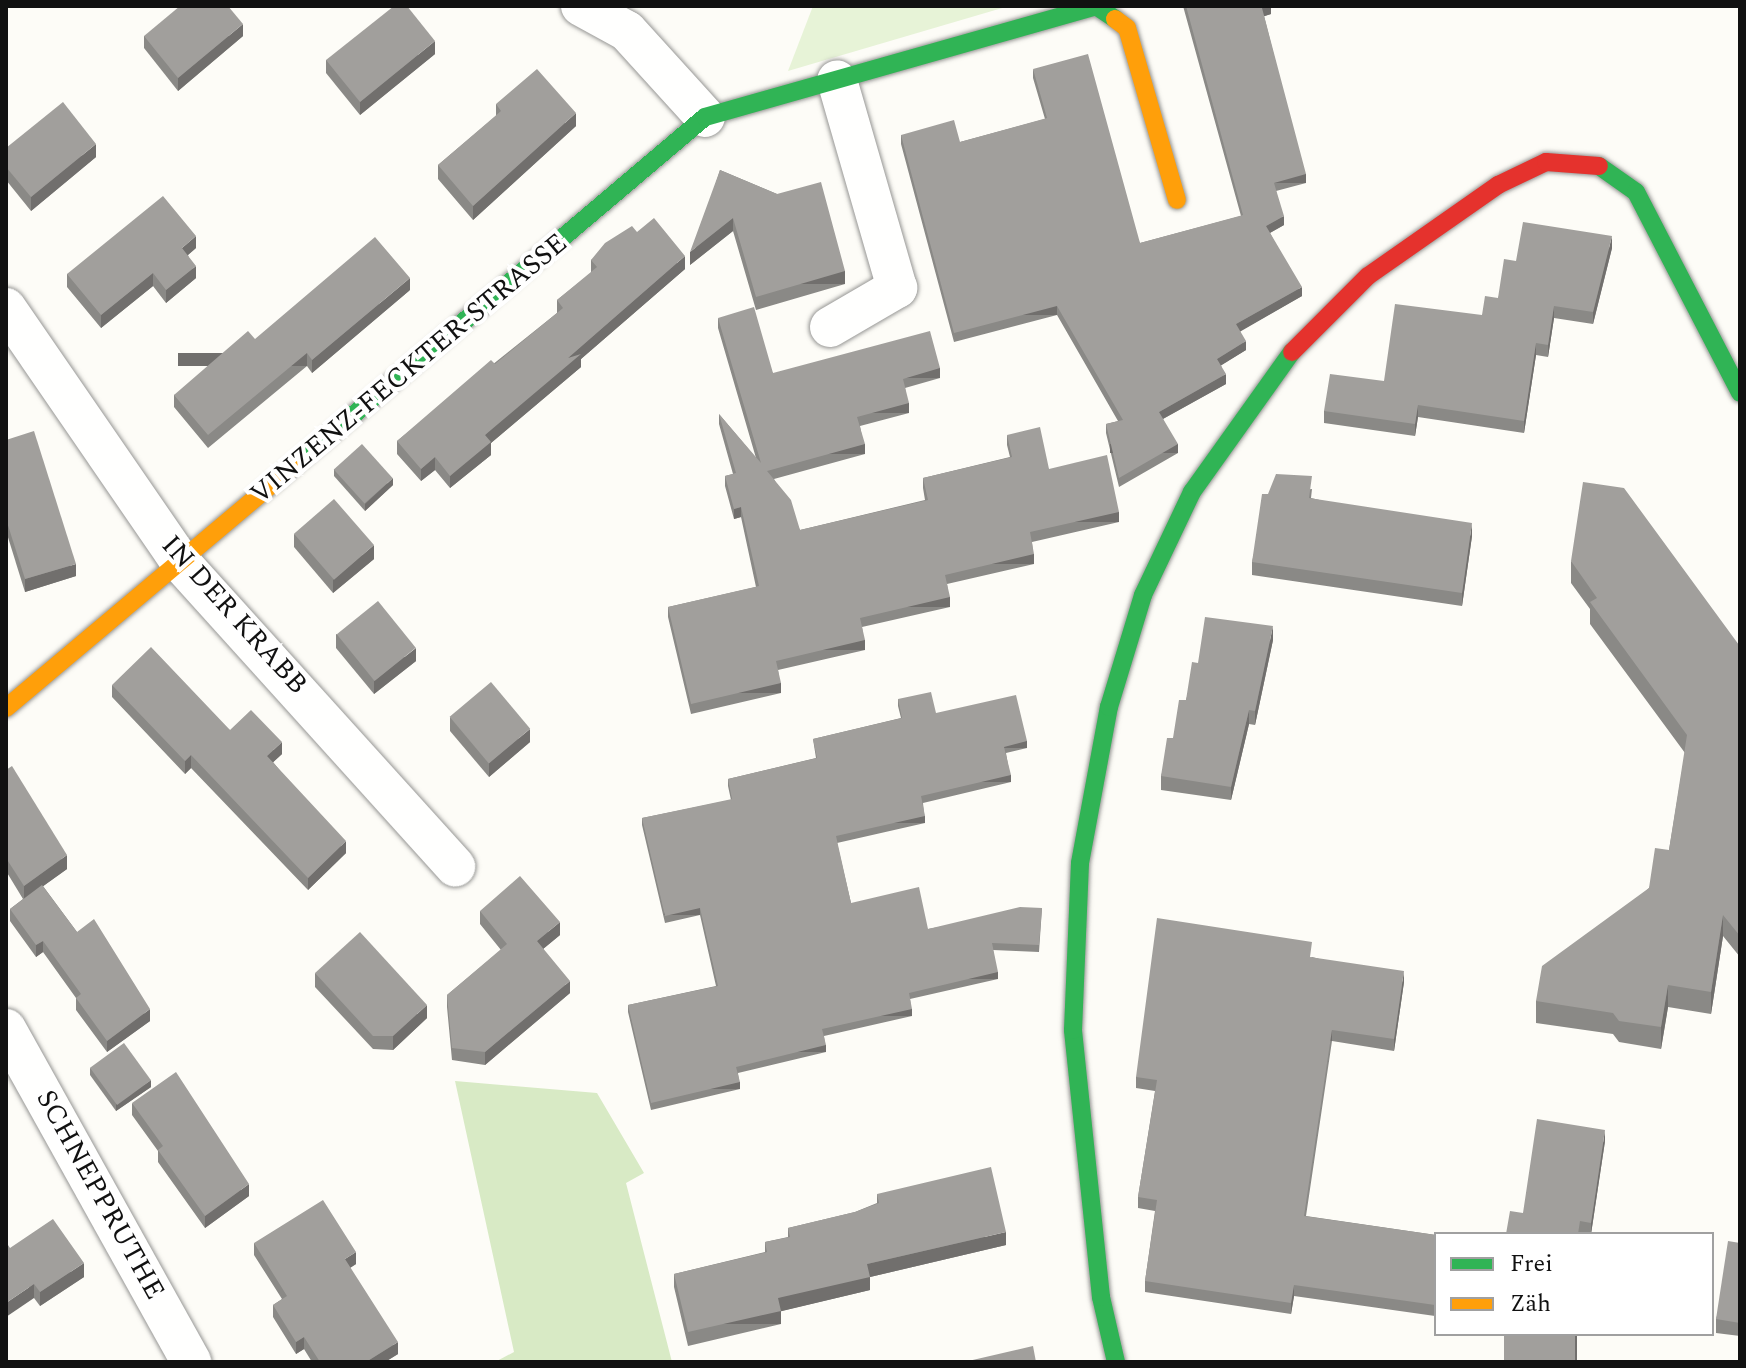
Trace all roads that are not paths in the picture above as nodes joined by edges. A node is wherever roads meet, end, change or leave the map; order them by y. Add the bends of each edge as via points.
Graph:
1 (581, 6) edge
2 (837, 80) junction
3 (705, 117) junction
4 (1177, 200) dead end
5 (6, 308) edge
6 (830, 327) dead end
7 (1740, 393) edge
8 (181, 563) junction
9 (6, 708) edge
10 (455, 866) dead end
11 (6, 1029) edge
12 (191, 1362) edge
13 (1116, 1362) edge

1 - 3 street via 627,31
2 - 3 street, VINZENZ-FECKTER-STRASSE
2 - 4 street, VINZENZ-FECKTER-STRASSE via 1096,6 1127,28
2 - 6 street via 897,288
3 - 8 street, VINZENZ-FECKTER-STRASSE
5 - 8 street, IN DER KRABB
7 - 13 street via 1636,192 1593,162 1546,162 1498,185 1368,276 1285,359 1192,492 1138,609 1109,707 1080,863 1073,1030 1101,1297
8 - 9 street, VINZENZ-FECKTER-STRASSE
8 - 10 street, IN DER KRABB
11 - 12 street, SCHNEPPRUTHE

